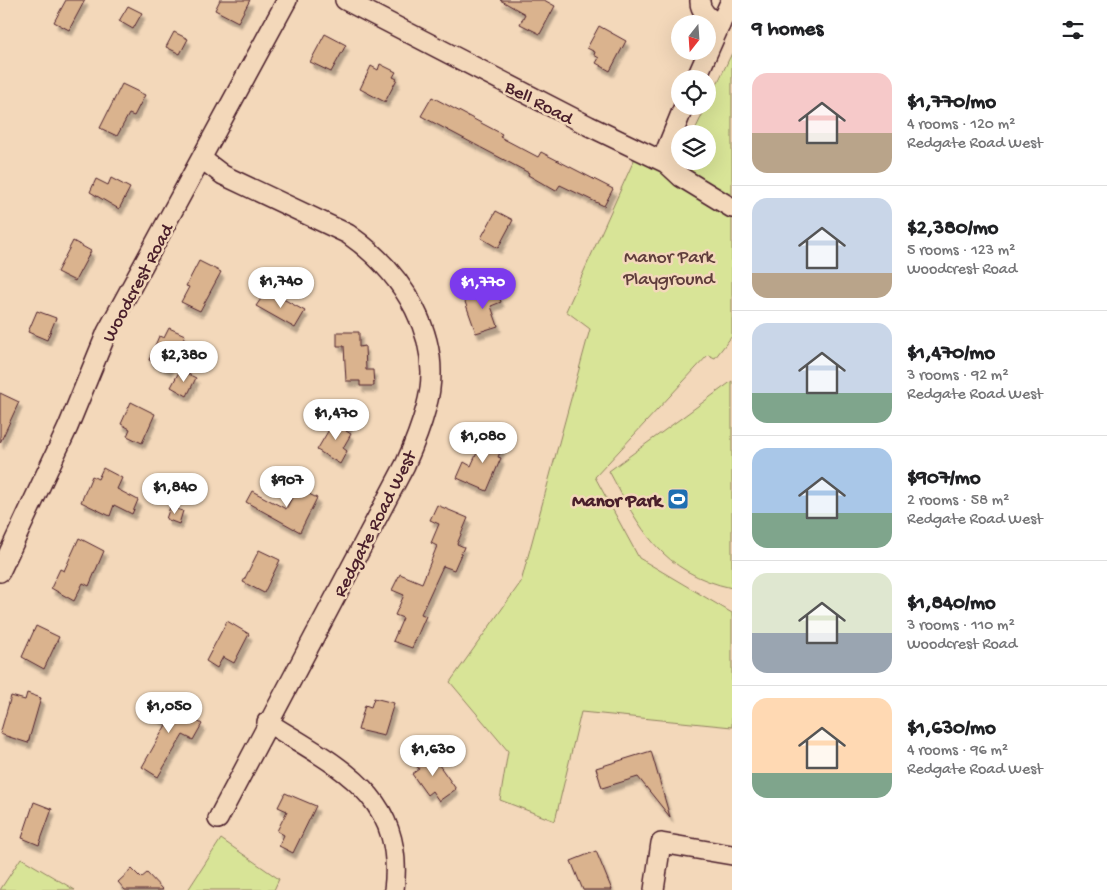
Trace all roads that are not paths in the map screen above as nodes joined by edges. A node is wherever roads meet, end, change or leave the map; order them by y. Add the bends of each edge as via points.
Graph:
1 (288, 0) edge
2 (345, 0) edge
3 (700, 0) edge
4 (731, 0) edge
5 (720, 25) junction
6 (700, 70) edge
7 (680, 115) edge
8 (202, 159) junction
9 (662, 160) junction
10 (732, 208) edge
11 (0, 572) edge
12 (268, 722) junction
13 (218, 819) dead end
14 (732, 854) edge
15 (394, 890) edge
16 (654, 890) edge

1 - 8 street, Woodcrest Road
2 - 9 street, Bell Road via 588,126
3 - 5 street via 707,16
4 - 5 street
5 - 6 street
7 - 9 street
8 - 11 street, Woodcrest Road via 107,332 68,427
8 - 12 street, Redgate Road West via 223,175 348,234 366,246 406,290 418,314 430,363 427,407 405,465
9 - 10 street, Bell Road via 681,177
12 - 13 street, Redgate Road West
12 - 15 street via 330,762 369,793 392,835 396,858
14 - 16 street via 661,843

